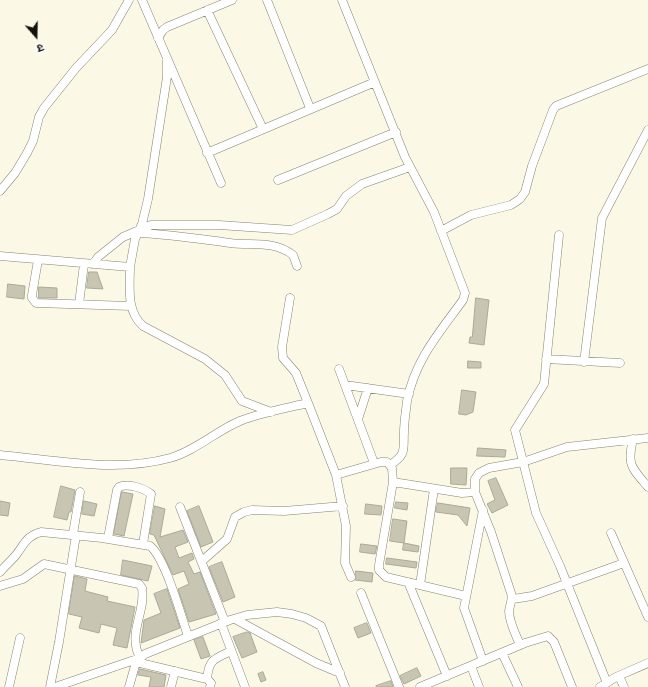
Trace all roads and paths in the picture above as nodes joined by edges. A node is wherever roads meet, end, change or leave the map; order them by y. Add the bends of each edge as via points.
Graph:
1 (129, 0) edge
2 (142, 0) edge
3 (232, 0) edge
4 (267, 0) edge
5 (342, 0) edge
6 (207, 10) junction
7 (158, 38) junction
8 (167, 60) junction
9 (648, 69) edge
10 (376, 82) junction
11 (310, 108) junction
12 (263, 129) junction
13 (648, 130) edge
14 (396, 132) junction
15 (207, 153) junction
16 (410, 167) junction
17 (278, 180) dead end
18 (221, 183) dead end
19 (0, 191) edge
20 (441, 230) junction
21 (138, 231) junction
22 (559, 235) dead end
23 (0, 256) edge
24 (38, 260) junction
25 (88, 264) junction
26 (130, 266) junction
27 (297, 266) dead end
28 (290, 298) dead end
29 (79, 304) junction
30 (131, 306) junction
31 (546, 359) junction
32 (584, 362) junction
33 (620, 363) dead end
34 (339, 369) dead end
35 (345, 385) junction
36 (368, 388) junction
37 (409, 394) junction
38 (308, 403) junction
39 (272, 413) junction
40 (358, 419) junction
41 (648, 438) edge
42 (633, 439) junction
43 (0, 455) edge
44 (523, 462) junction
45 (374, 463) junction
46 (390, 465) junction
47 (336, 475) junction
48 (393, 482) junction
49 (648, 487) edge
50 (434, 489) junction
51 (80, 492) dead end
52 (475, 492) junction
53 (343, 506) junction
54 (180, 507) dead end
55 (483, 509) junction
56 (611, 533) dead end
57 (74, 535) junction
58 (108, 538) junction
59 (143, 544) junction
60 (202, 561) junction
61 (624, 563) junction
62 (70, 570) junction
63 (0, 572) edge
64 (351, 577) dead end
65 (408, 582) junction
66 (567, 584) junction
67 (420, 585) junction
68 (0, 586) edge
69 (361, 593) dead end
70 (466, 596) junction
71 (513, 599) junction
72 (648, 617) edge
73 (235, 619) junction
74 (223, 623) junction
75 (188, 636) junction
76 (20, 638) dead end
77 (520, 645) junction
78 (232, 651) junction
79 (502, 653) junction
80 (138, 660) junction
81 (483, 660) junction
82 (648, 663) edge
83 (471, 666) junction
84 (175, 671) junction
85 (340, 673) junction
86 (447, 676) junction
87 (620, 676) junction
88 (209, 683) edge
89 (603, 685) edge
90 (9, 687) edge
91 (50, 687) edge
92 (55, 687) edge
93 (129, 687) edge
94 (171, 687) edge
95 (245, 687) edge
96 (345, 687) edge
97 (399, 687) edge
98 (420, 687) edge
99 (479, 687) edge
100 (518, 687) edge
101 (572, 687) edge
102 (624, 687) edge

1 - 19 street via 112,30 76,68 44,108 27,153 15,174
2 - 7 street
3 - 6 street
4 - 11 street
5 - 10 street
6 - 7 street via 167,27
6 - 12 street
7 - 8 street
8 - 15 street
8 - 21 street via 148,199
9 - 20 street via 556,106 532,166 525,192 520,199 511,205 471,216
10 - 11 street
10 - 14 street
11 - 12 street
12 - 15 street
13 - 32 street via 602,218
14 - 16 street
14 - 17 street
15 - 18 street
16 - 20 street via 427,197
16 - 21 street via 362,184 346,196 332,212 292,230 164,224 151,225
20 - 37 street via 465,293 423,354
21 - 25 street via 113,244
21 - 26 street
21 - 27 street via 237,244 273,245 293,255
22 - 31 street
23 - 24 street
24 - 25 street
24 - 29 street via 32,295 34,301
25 - 26 street
25 - 29 street
26 - 30 street
28 - 38 street via 282,347 283,358 296,373
29 - 30 street
30 - 39 street via 136,320 143,326 205,359 225,375 242,401
31 - 32 street
31 - 44 street via 544,384 515,430
32 - 33 street
34 - 35 street
35 - 36 street
35 - 40 street
36 - 37 street
36 - 40 street
37 - 46 street via 404,449 398,460
38 - 39 street
38 - 47 street
39 - 43 street via 240,421 183,453 156,462 123,466 99,465
40 - 45 street
41 - 42 street
42 - 44 street via 567,447
42 - 49 street via 629,455 632,468
44 - 52 street via 489,468 479,473 475,479
44 - 66 street via 536,513
45 - 46 street via 387,462
45 - 47 street
46 - 48 street
47 - 53 street
48 - 50 street
48 - 65 street via 379,570 386,576
50 - 52 street
50 - 67 street
51 - 57 street
52 - 55 street
53 - 60 street via 244,512 235,517 227,539
53 - 64 street via 346,526 345,562
54 - 60 street
55 - 70 street
55 - 71 street
56 - 61 street
57 - 58 street
57 - 62 street
57 - 63 street via 49,532 33,534
58 - 59 street
58 - 59 street via 117,490 126,485 146,490 151,494
59 - 75 street via 150,546 159,555
60 - 74 street
61 - 66 street
61 - 72 street
62 - 68 street via 44,564 23,580
62 - 80 street via 139,584 142,588 134,639
62 - 91 street
65 - 67 street
65 - 86 street
66 - 71 street via 532,596
66 - 89 street
67 - 70 street
69 - 97 street
70 - 81 street via 466,617
71 - 77 street via 509,612
73 - 74 street
73 - 85 street via 316,663
73 - 85 street via 263,612 278,612 306,618 321,626
74 - 75 street
74 - 78 street
75 - 80 street via 155,649
76 - 90 street
77 - 79 street
77 - 101 street via 543,637 551,638
78 - 88 street via 208,666
78 - 95 street
79 - 81 street
79 - 100 street
80 - 84 street
80 - 92 street
80 - 93 street
81 - 83 street
82 - 87 street
83 - 86 street
83 - 99 street
84 - 88 street
84 - 94 street
85 - 96 street
86 - 98 street
87 - 89 street
87 - 102 street

